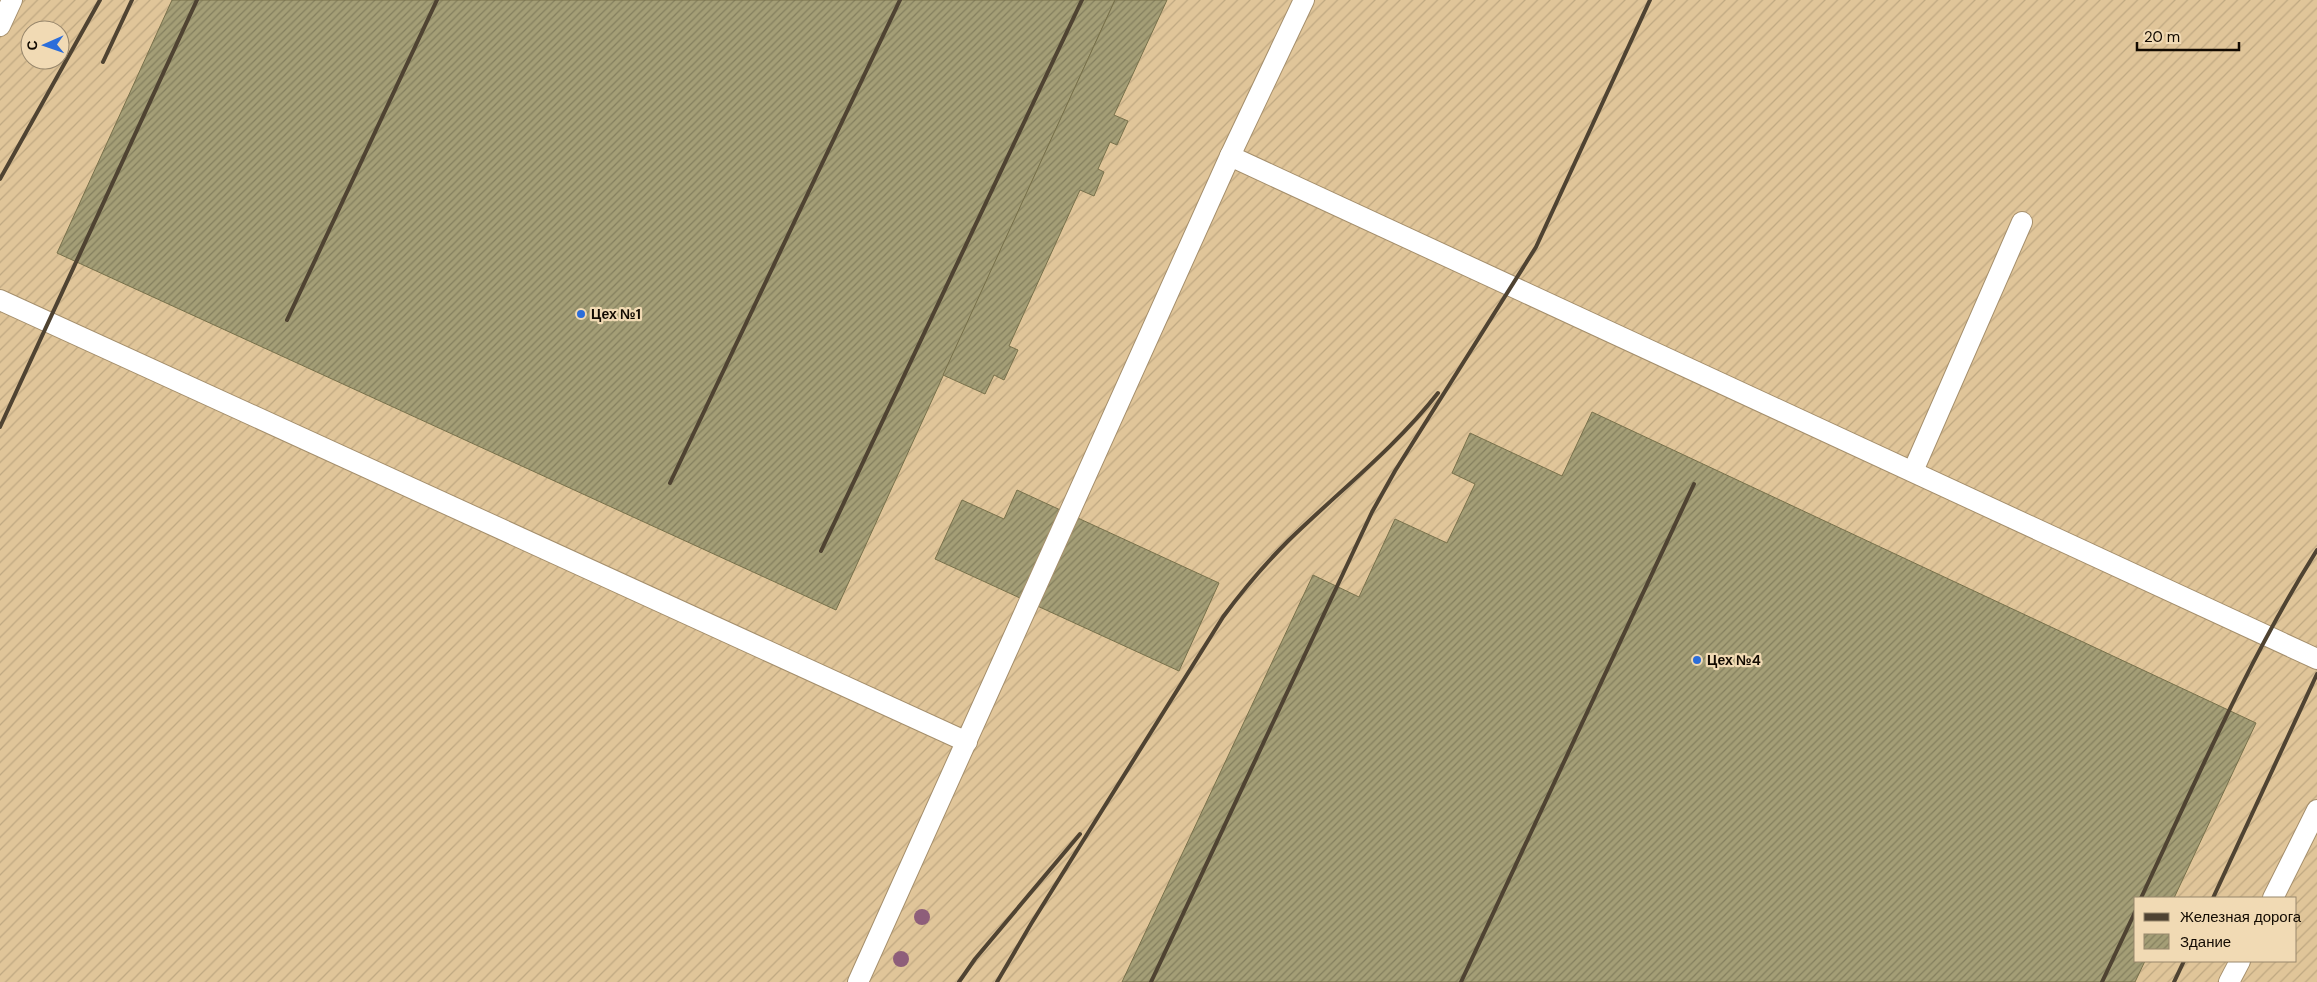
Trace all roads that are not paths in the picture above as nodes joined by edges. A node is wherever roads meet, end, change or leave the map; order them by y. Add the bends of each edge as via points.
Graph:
1 (12, 0) edge
2 (1304, 0) edge
3 (0, 26) edge
4 (1230, 156) junction
5 (2022, 222) dead end
6 (0, 300) edge
7 (1913, 471) junction
8 (2317, 658) edge
9 (966, 742) junction
10 (2317, 810) edge
11 (2273, 897) edge
12 (2239, 962) edge
13 (858, 982) edge
14 (2229, 982) edge

1 - 3 lane
2 - 4 lane
4 - 7 lane
4 - 9 lane
5 - 7 lane
6 - 9 lane
7 - 8 lane
9 - 13 lane
10 - 11 lane
12 - 14 lane

